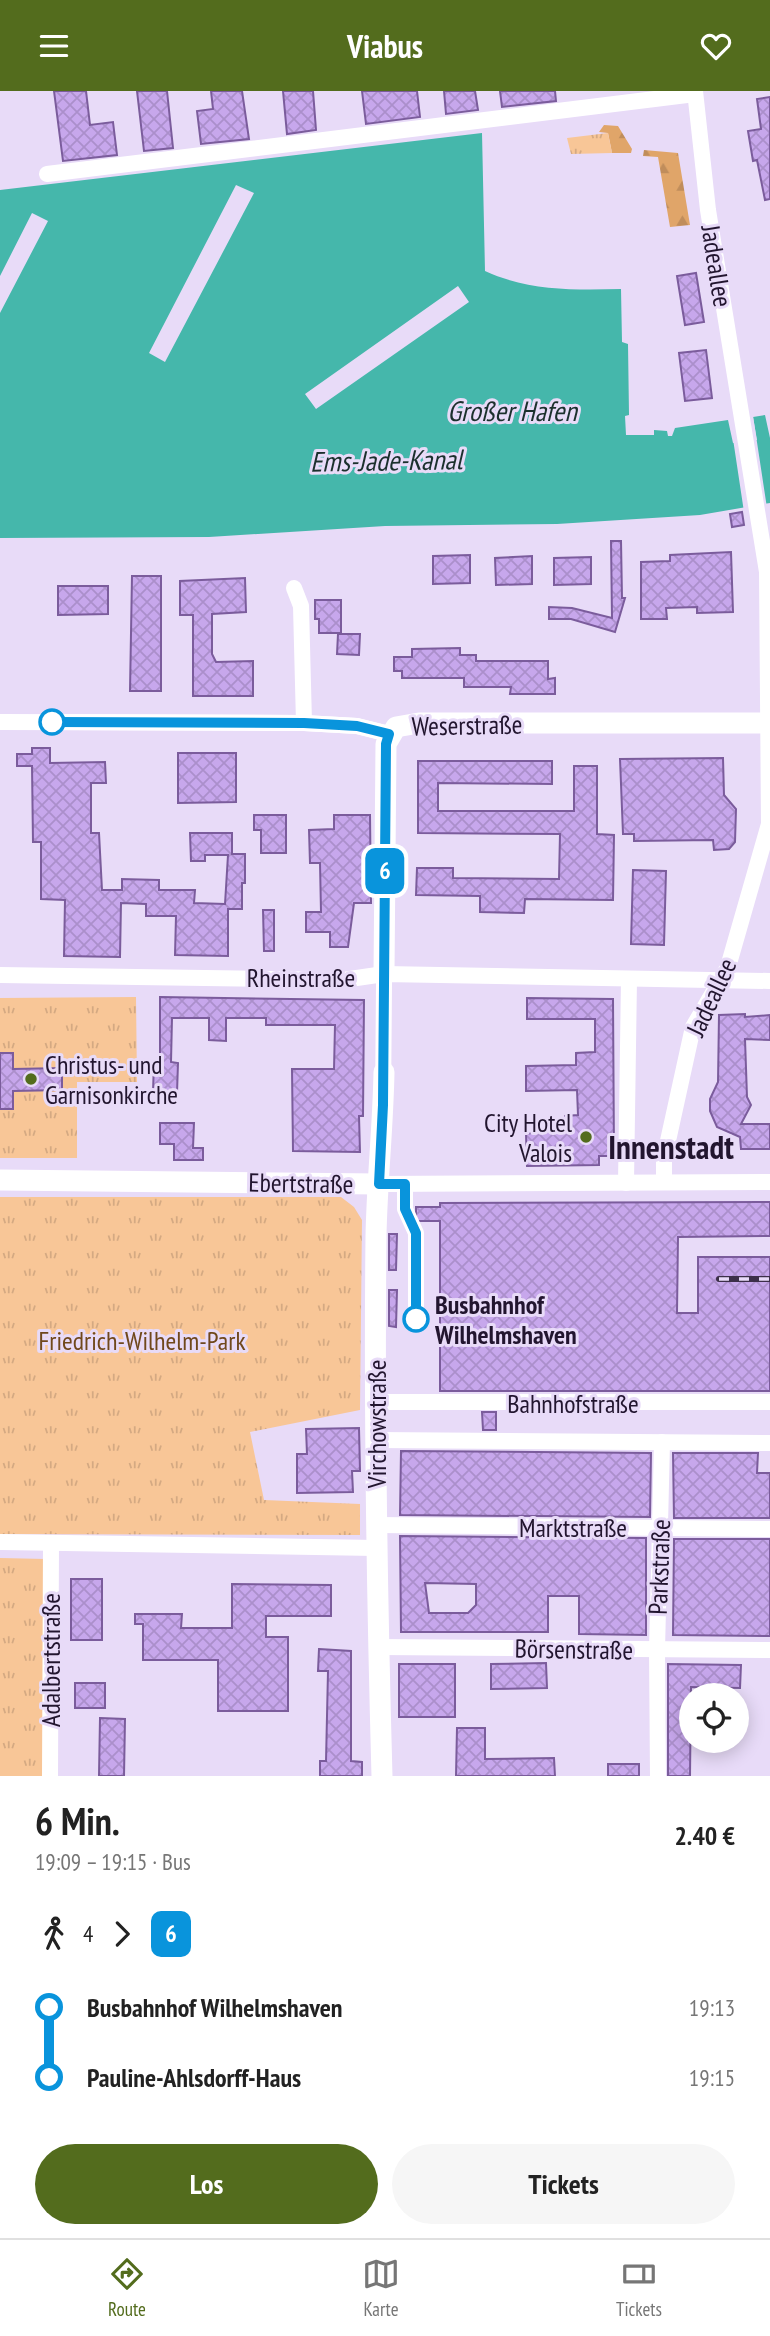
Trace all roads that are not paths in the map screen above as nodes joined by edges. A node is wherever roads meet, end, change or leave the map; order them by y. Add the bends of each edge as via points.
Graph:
1 (575, 91) edge
2 (695, 93) edge
3 (577, 108) junction
4 (47, 174) dead end
5 (294, 588) dead end
6 (0, 722) edge
7 (304, 723) junction
8 (770, 723) edge
9 (389, 734) junction
10 (384, 974) junction
11 (0, 975) edge
12 (629, 978) junction
13 (722, 980) junction
14 (770, 981) edge
15 (384, 1072) dead end
16 (0, 1180) edge
17 (664, 1182) junction
18 (770, 1182) edge
19 (626, 1183) junction
20 (379, 1184) junction
21 (375, 1402) junction
22 (770, 1402) edge
23 (376, 1440) junction
24 (662, 1442) junction
25 (770, 1443) edge
26 (376, 1525) junction
27 (661, 1528) junction
28 (770, 1529) edge
29 (0, 1542) edge
30 (51, 1543) junction
31 (376, 1548) junction
32 (379, 1647) junction
33 (657, 1650) junction
34 (770, 1650) edge
35 (50, 1776) edge
36 (382, 1776) edge
37 (658, 1776) edge

1 - 3 street
2 - 3 street
2 - 8 street, Jadeallee via 708,210 767,572
3 - 4 street
5 - 7 street via 301,606
6 - 7 street, Weserstraße
7 - 9 street, Weserstraße via 357,726
8 - 9 street, Weserstraße via 418,723 396,727
8 - 13 street, Jadeallee via 769,824
9 - 10 street
10 - 11 street, Rheinstraße via 343,980
10 - 12 street, Rheinstraße
12 - 13 street, Rheinstraße
12 - 19 street
13 - 14 street, Rheinstraße
13 - 17 street, Jadeallee via 692,1027 664,1159
15 - 20 street, Virchowstraße
16 - 20 street, Ebertstraße via 148,1176
17 - 18 street, Ebertstraße
17 - 19 street, Ebertstraße
19 - 20 street, Ebertstraße
20 - 21 street, Virchowstraße
21 - 22 street, Bahnhofstraße
21 - 23 street, Virchowstraße
23 - 24 street, Bahnhofstraße
23 - 26 street, Virchowstraße
24 - 25 street, Bahnhofstraße
24 - 27 street, Parkstraße
26 - 27 street, Marktstraße
26 - 31 street, Virchowstraße
27 - 28 street, Marktstraße
27 - 33 street, Parkstraße
29 - 30 street
30 - 31 street
30 - 35 street, Adalbertstraße
31 - 32 street, Virchowstraße
32 - 33 street, Börsenstraße
32 - 36 street, Virchowstraße
33 - 34 street, Börsenstraße
33 - 37 street, Parkstraße

